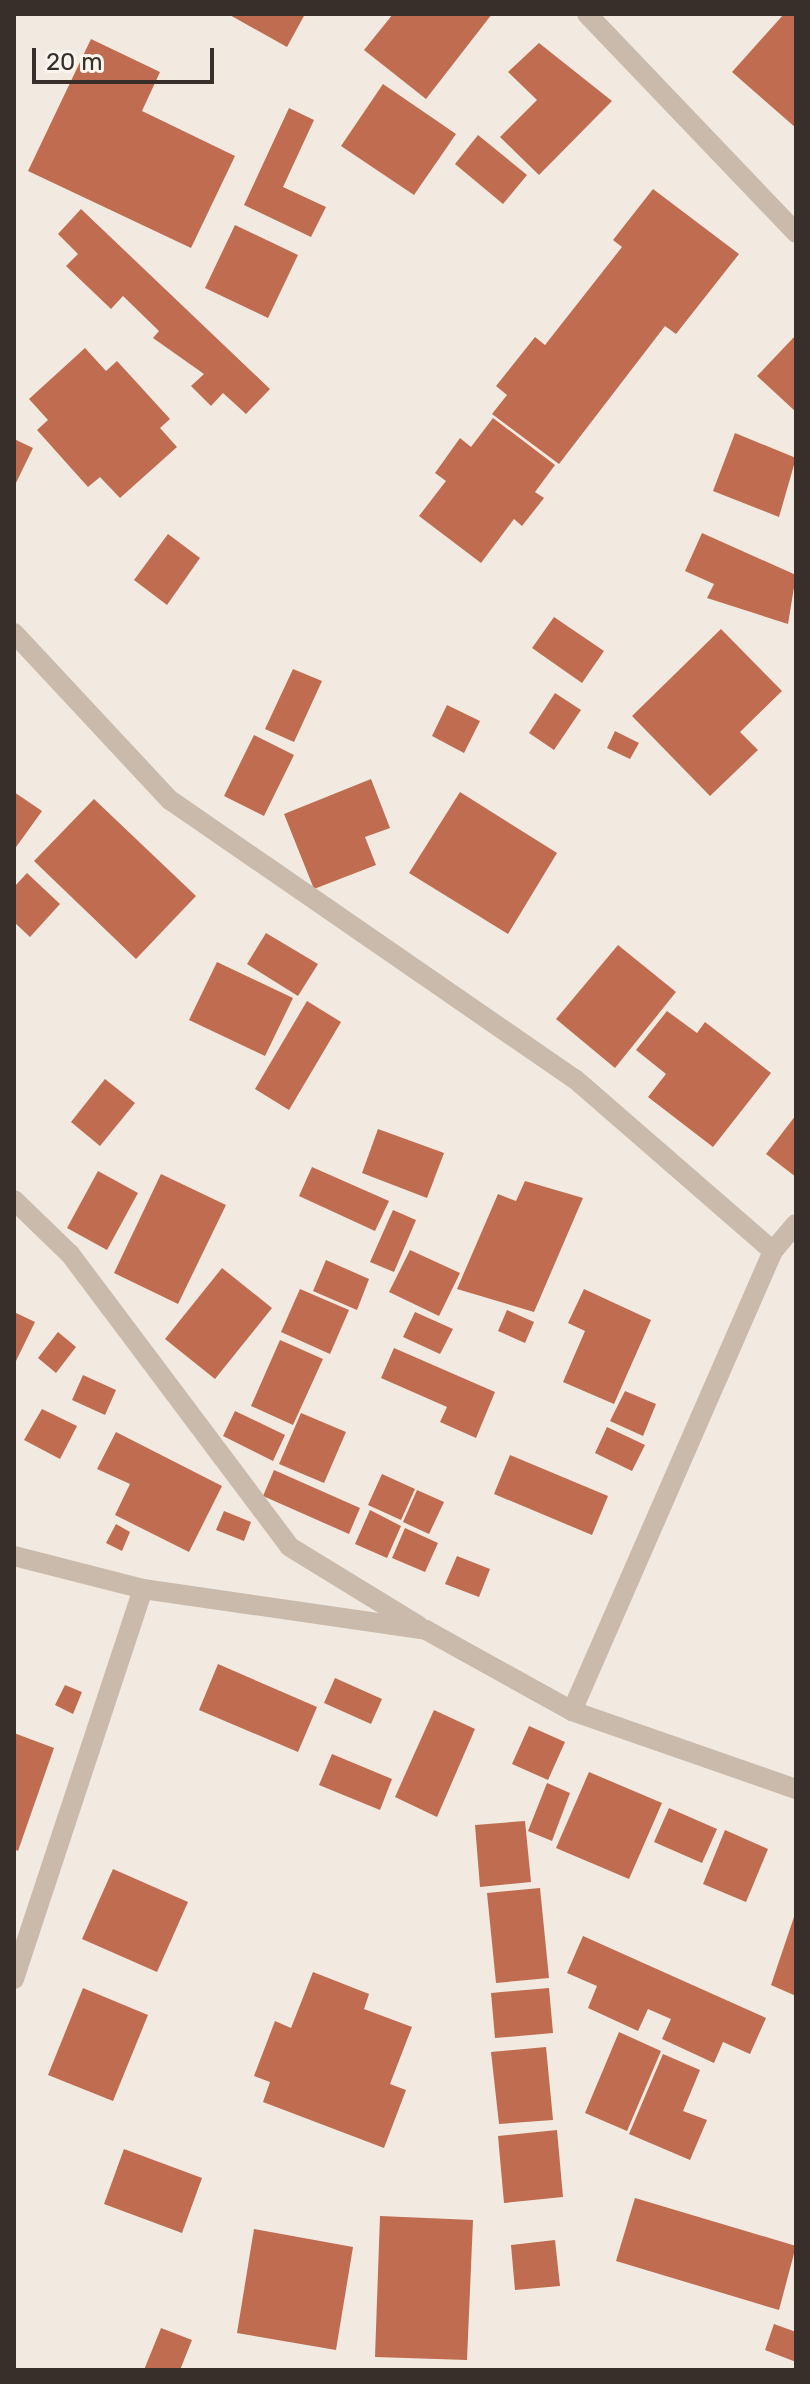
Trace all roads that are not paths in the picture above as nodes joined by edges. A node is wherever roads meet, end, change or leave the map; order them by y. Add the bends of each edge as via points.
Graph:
1 (587, 14) edge
2 (796, 233) edge
3 (14, 633) edge
4 (14, 1200) edge
5 (796, 1224) edge
6 (773, 1251) junction
7 (14, 1556) edge
8 (143, 1589) junction
9 (426, 1630) junction
10 (572, 1711) junction
11 (796, 1789) edge
12 (14, 1979) edge

1 - 2 street
3 - 6 street via 170,800 575,1079
4 - 9 street via 70,1254 290,1547
5 - 6 street
6 - 10 street
7 - 8 street
8 - 9 street
8 - 12 street
9 - 10 street
10 - 11 street

